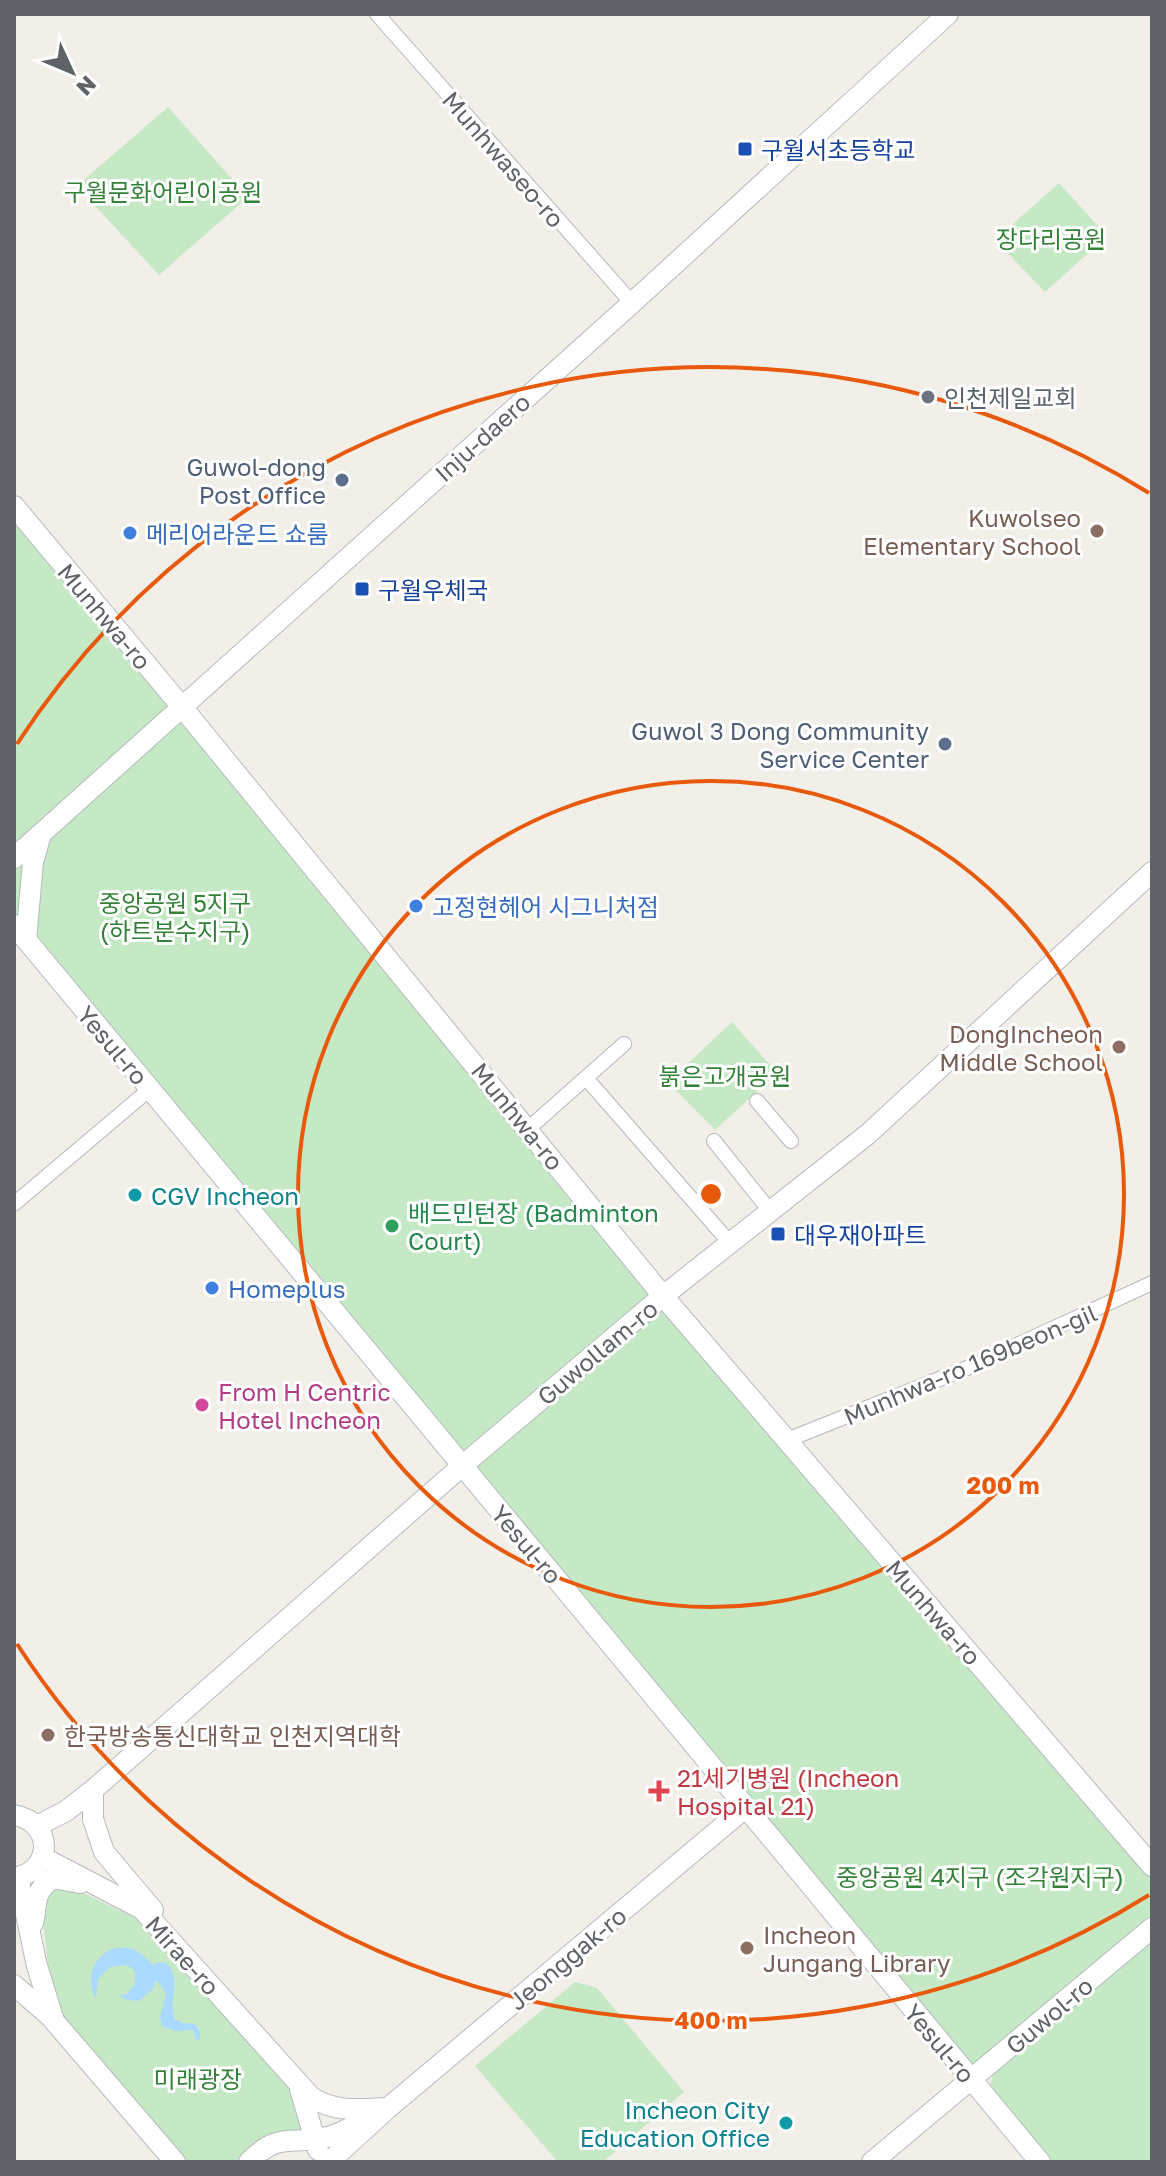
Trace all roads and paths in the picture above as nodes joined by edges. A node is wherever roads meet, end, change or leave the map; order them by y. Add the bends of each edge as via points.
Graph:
1 (377, 14) edge
2 (948, 14) edge
3 (632, 303) junction
4 (14, 506) edge
5 (182, 707) junction
6 (41, 834) junction
7 (14, 858) edge
8 (1152, 872) edge
9 (20, 933) edge
10 (624, 1044) dead end
11 (586, 1078) junction
12 (150, 1089) junction
13 (757, 1101) dead end
14 (528, 1129) junction
15 (714, 1141) dead end
16 (791, 1141) dead end
17 (14, 1204) edge
18 (770, 1211) junction
19 (730, 1243) junction
20 (1152, 1283) edge
21 (663, 1296) junction
22 (787, 1440) junction
23 (462, 1466) junction
24 (93, 1790) junction
25 (745, 1808) junction
26 (14, 1815) edge
27 (37, 1826) junction
28 (42, 1857) junction
29 (1152, 1866) edge
30 (16, 1878) edge
31 (97, 1885) junction
32 (1152, 1928) edge
33 (163, 1931) junction
34 (30, 1934) junction
35 (14, 1985) edge
36 (54, 2021) junction
37 (971, 2080) junction
38 (299, 2084) junction
39 (388, 2108) junction
40 (315, 2139) junction
41 (175, 2162) edge
42 (249, 2162) edge
43 (318, 2162) edge
44 (329, 2162) edge
45 (872, 2162) edge
46 (1040, 2162) edge

1 - 3 street, Munhwaseo-ro
2 - 3 main road, Inju-daero
3 - 5 main road, Inju-daero
4 - 5 main road, Munhwa-ro
5 - 6 main road, Inju-daero
5 - 14 main road, Munhwa-ro
6 - 7 main road, Inju-daero
6 - 9 main road
8 - 18 main road, Guwollam-ro via 868,1134
9 - 12 main road, Yesul-ro
10 - 11 street
11 - 14 street
11 - 19 street
12 - 17 street
12 - 23 main road, Yesul-ro
13 - 16 street
14 - 21 main road, Munhwa-ro
15 - 18 street
18 - 19 main road, Guwollam-ro
19 - 21 main road, Guwollam-ro
20 - 22 street, Munhwa-ro 169beon-gil via 967,1368
21 - 22 main road, Munhwa-ro
21 - 23 main road, Guwollam-ro
22 - 29 main road, Munhwa-ro
23 - 24 main road, Guwollam-ro
23 - 25 main road, Yesul-ro
24 - 27 main road, Guwollam-ro
24 - 33 main road via 93,1819 104,1852 159,1917
25 - 37 main road, Yesul-ro
25 - 39 main road, Jeonggak-ro
26 - 27 main road
27 - 28 main road via 44,1841
28 - 30 main road via 33,1871
28 - 31 main road, Mirae-ro
30 - 34 main road
31 - 33 main road, Mirae-ro via 142,1909
31 - 34 main road via 53,1878 43,1885 37,1892
32 - 37 main road, Guwol-ro
33 - 38 main road, Mirae-ro
34 - 36 main road
35 - 36 main road
36 - 41 main road
37 - 45 main road, Guwol-ro
37 - 46 main road, Yesul-ro
38 - 39 main road via 326,2106
38 - 40 main road
39 - 40 main road, Jeonggak-ro via 352,2128
39 - 44 main road, Jeonggak-ro
40 - 42 main road, Jeonggak-ro via 278,2142
40 - 43 main road

